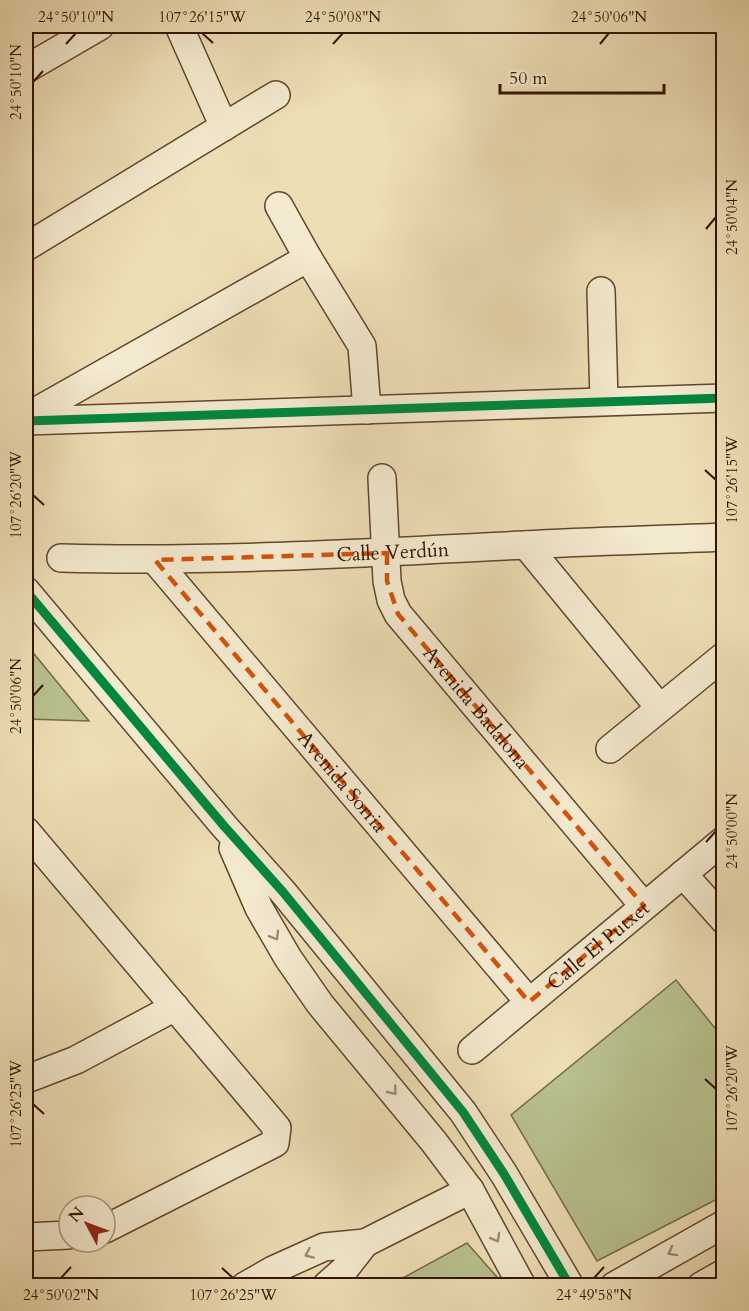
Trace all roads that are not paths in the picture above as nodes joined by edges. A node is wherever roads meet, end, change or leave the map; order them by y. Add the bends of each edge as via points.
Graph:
1 (100, 26) edge
2 (179, 26) edge
3 (26, 69) edge
4 (276, 95) dead end
5 (224, 127) junction
6 (279, 206) dead end
7 (26, 247) edge
8 (308, 258) junction
9 (601, 291) dead end
10 (723, 398) edge
11 (604, 401) junction
12 (367, 410) junction
13 (26, 419) edge
14 (382, 478) dead end
15 (723, 537) edge
16 (526, 544) junction
17 (387, 553) junction
18 (61, 558) dead end
19 (155, 560) junction
20 (26, 591) edge
21 (723, 656) edge
22 (659, 707) junction
23 (610, 749) dead end
24 (224, 826) junction
25 (26, 831) edge
26 (723, 840) edge
27 (683, 874) junction
28 (283, 892) junction
29 (644, 906) junction
30 (259, 908) junction
31 (723, 920) edge
32 (528, 1002) junction
33 (175, 1007) junction
34 (472, 1050) dead end
35 (26, 1077) edge
36 (470, 1190) junction
37 (117, 1222) edge
38 (723, 1224) edge
39 (57, 1236) edge
40 (26, 1237) edge
41 (365, 1243) junction
42 (723, 1273) edge
43 (245, 1286) edge
44 (326, 1286) edge
45 (522, 1286) edge
46 (570, 1286) edge
47 (614, 1286) edge
48 (701, 1286) edge

1 - 3 street
2 - 5 street
4 - 5 street
5 - 7 street
6 - 8 street
8 - 12 street via 362,346
8 - 13 street
9 - 11 street
10 - 11 street
11 - 12 street
12 - 13 street
14 - 17 street, Avenida Badalona
15 - 16 street, Calle Verdún
16 - 17 street, Calle Verdún
16 - 22 street
17 - 19 street, Calle Verdún
17 - 29 street, Avenida Badalona via 387,581 398,614
18 - 19 street, Calle Verdún
19 - 32 street, Avenida Sorria
20 - 24 street
21 - 22 street
22 - 23 street
24 - 28 street
24 - 30 street
25 - 33 street
26 - 27 street, Calle El Putxet
27 - 29 street, Calle El Putxet
27 - 31 street
28 - 30 street via 273,888 265,891
28 - 46 street via 463,1112
29 - 32 street, Calle El Putxet
30 -> 36 street via 320,1004
32 - 34 street, Calle El Putxet
33 - 35 street via 76,1060
33 - 37 street via 277,1128 275,1143
36 - 41 street
36 -> 45 street
38 -> 47 street
39 - 40 street
41 -> 43 street via 324,1247
41 - 44 street
42 - 48 street

